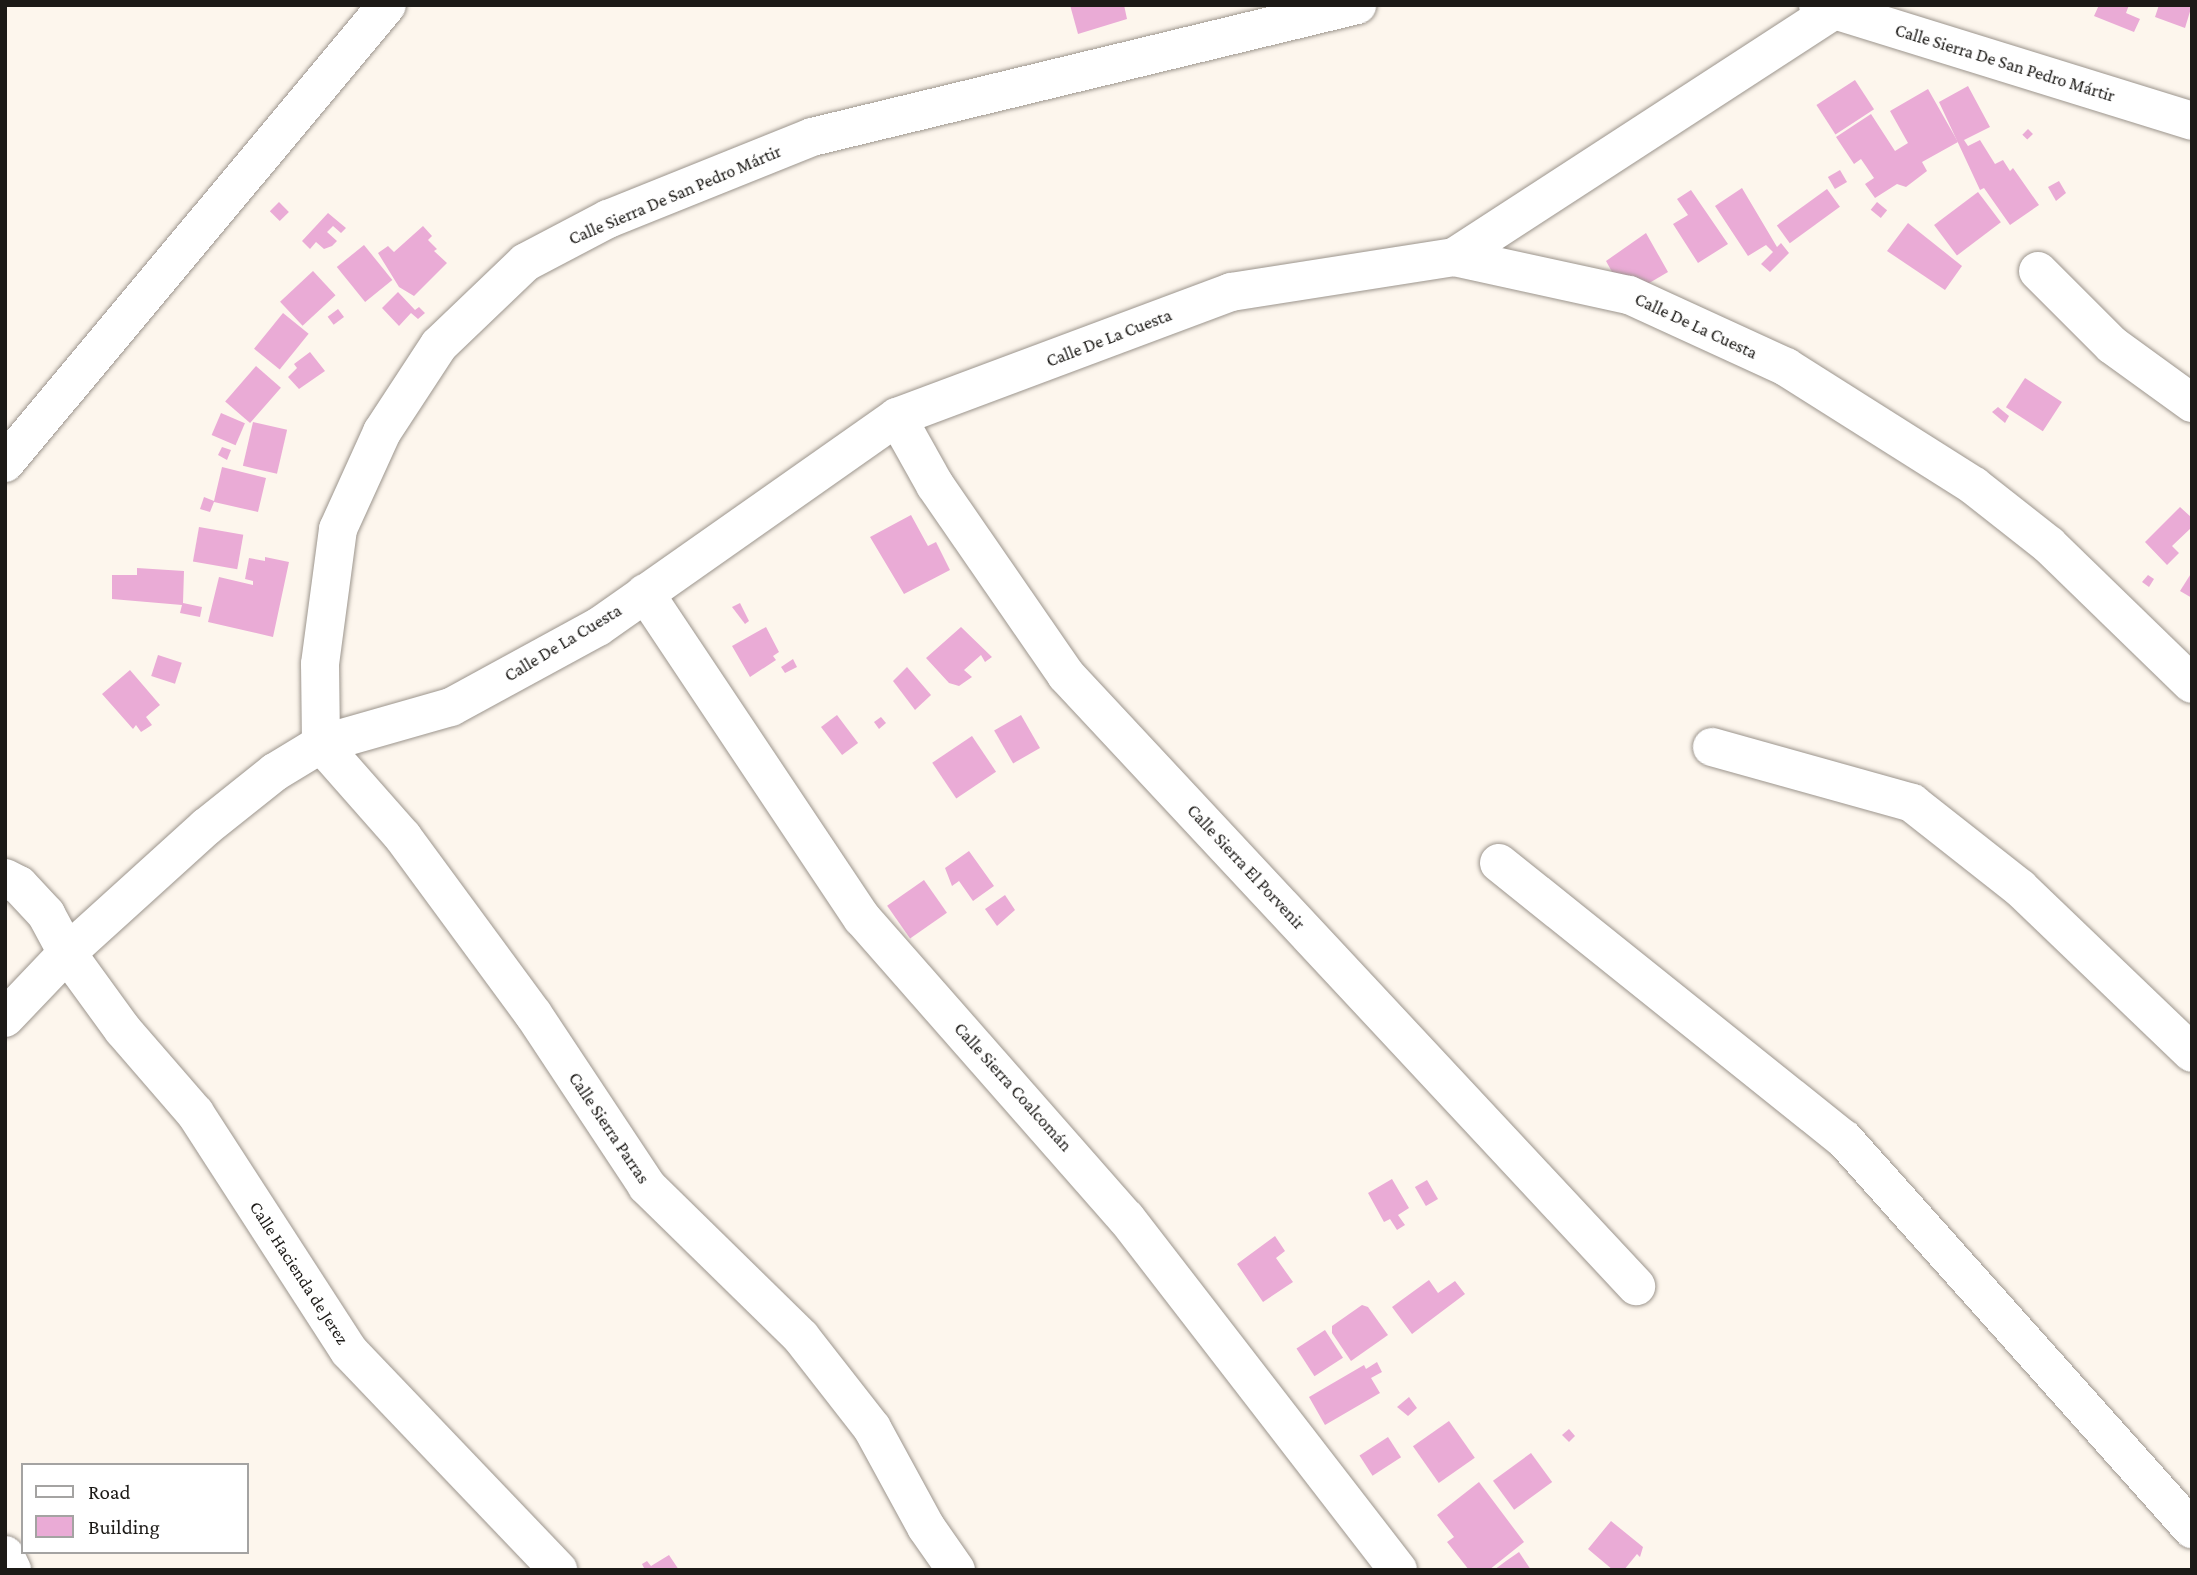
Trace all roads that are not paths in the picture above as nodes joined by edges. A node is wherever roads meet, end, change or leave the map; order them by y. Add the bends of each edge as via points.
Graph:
1 (387, 5) edge
2 (1357, 5) edge
3 (1826, 7) edge
4 (2192, 121) edge
5 (1454, 257) junction
6 (2038, 271) dead end
7 (2192, 403) edge
8 (897, 417) junction
9 (5, 463) edge
10 (645, 593) junction
11 (2192, 684) edge
12 (321, 744) junction
13 (1712, 747) dead end
14 (1499, 863) dead end
15 (5, 878) edge
16 (66, 953) junction
17 (5, 1018) edge
18 (2192, 1054) edge
19 (1636, 1286) dead end
20 (2192, 1529) edge
21 (5, 1555) edge
22 (12, 1570) edge
23 (558, 1570) edge
24 (956, 1570) edge
25 (1398, 1570) edge

1 - 9 street
2 - 12 street, Calle Sierra De San Pedro Mártir via 812,137 608,219 526,262 439,345 382,432 338,529 320,664
3 - 4 street, Calle Sierra De San Pedro Mártir
3 - 5 street
5 - 8 street, Calle De La Cuesta via 1231,292
5 - 11 street, Calle De La Cuesta via 1629,295 1786,367 1985,494 2049,545
6 - 7 street via 2112,345
8 - 10 street, Calle De La Cuesta
8 - 19 street, Calle Sierra El Porvenir via 935,485 1066,675
10 - 12 street, Calle De La Cuesta via 597,627 452,707
10 - 25 street, Calle Sierra Coalcomán via 862,918 1126,1218
12 - 16 street, Calle De La Cuesta via 275,772 206,827
12 - 24 street, Calle Sierra Parras via 403,837 444,892 533,1014 647,1186 801,1337 873,1428 926,1527
13 - 18 street via 1912,803 2020,888
14 - 20 street via 1844,1139
15 - 16 street, Calle Hacienda de Jerez via 19,885 46,914
16 - 17 street, Calle De La Cuesta
16 - 23 street, Calle Hacienda de Jerez via 123,1030 195,1113 349,1350
21 - 22 street

